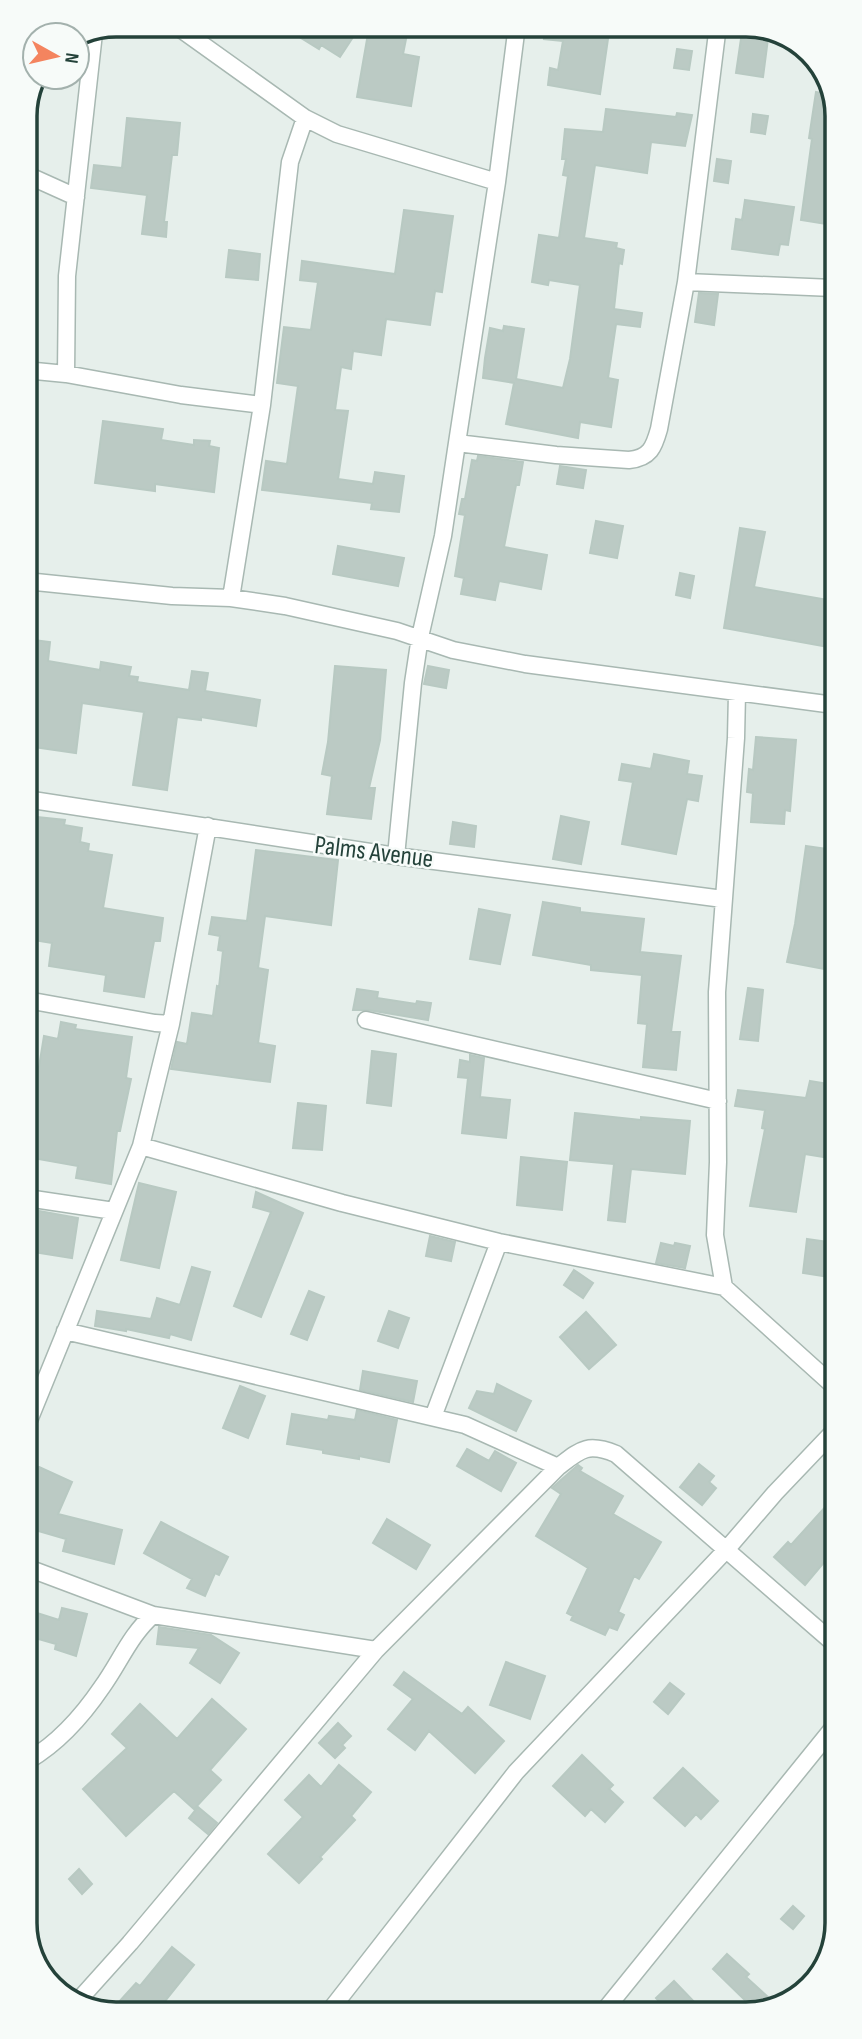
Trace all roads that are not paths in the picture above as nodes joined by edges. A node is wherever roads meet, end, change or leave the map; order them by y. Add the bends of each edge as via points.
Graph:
1 (193, 37) edge
2 (515, 37) edge
3 (717, 37) edge
4 (93, 40) edge
5 (305, 117) junction
6 (37, 180) edge
7 (496, 182) junction
8 (75, 197) junction
9 (687, 282) junction
10 (825, 288) edge
11 (37, 371) edge
12 (66, 374) junction
13 (262, 405) junction
14 (457, 443) junction
15 (37, 582) edge
16 (231, 598) junction
17 (420, 638) junction
18 (737, 692) junction
19 (825, 704) edge
20 (37, 801) edge
21 (208, 826) junction
22 (396, 856) junction
23 (723, 899) junction
24 (37, 1002) edge
25 (366, 1020) dead end
26 (171, 1024) junction
27 (718, 1101) junction
28 (141, 1146) junction
29 (37, 1199) edge
30 (114, 1211) junction
31 (499, 1242) junction
32 (724, 1287) junction
33 (65, 1331) junction
34 (825, 1378) edge
35 (37, 1384) edge
36 (45, 1385) junction
37 (37, 1403) edge
38 (433, 1417) junction
39 (825, 1441) edge
40 (558, 1467) junction
41 (726, 1550) junction
42 (37, 1571) edge
43 (153, 1615) junction
44 (825, 1636) edge
45 (376, 1650) junction
46 (825, 1738) edge
47 (37, 1755) edge
48 (83, 1995) edge
49 (337, 2002) edge
50 (611, 2002) edge

1 - 5 street
2 - 7 street
3 - 9 street
4 - 8 street
5 - 7 street via 337,134
5 - 13 street via 290,162
6 - 8 street
7 - 14 street
8 - 12 street via 67,276
9 - 10 street
9 - 14 street via 659,429 648,454 639,459 617,459
11 - 12 street
12 - 13 street
13 - 16 street
14 - 17 street via 443,536
15 - 16 street
16 - 17 street
17 - 18 street via 453,650 525,664
17 - 22 street
18 - 19 street
18 - 23 street
20 - 21 street, Palms Avenue
21 - 22 street, Palms Avenue
21 - 26 street
22 - 23 street, Palms Avenue
23 - 27 street via 717,992
24 - 26 street
25 - 27 street
26 - 28 street
27 - 32 street via 715,1235
28 - 30 street
28 - 31 street
29 - 30 street
30 - 33 street
31 - 32 street
31 - 38 street
32 - 34 street
33 - 36 street
33 - 38 street
35 - 36 street
36 - 37 street
38 - 40 street via 466,1424
39 - 41 street
40 - 41 street via 582,1448 601,1447 616,1454
40 - 45 street
41 - 44 street
41 - 49 street via 516,1772
42 - 43 street
43 - 45 street
43 - 47 street via 136,1632 73,1724
45 - 48 street
46 - 50 street

